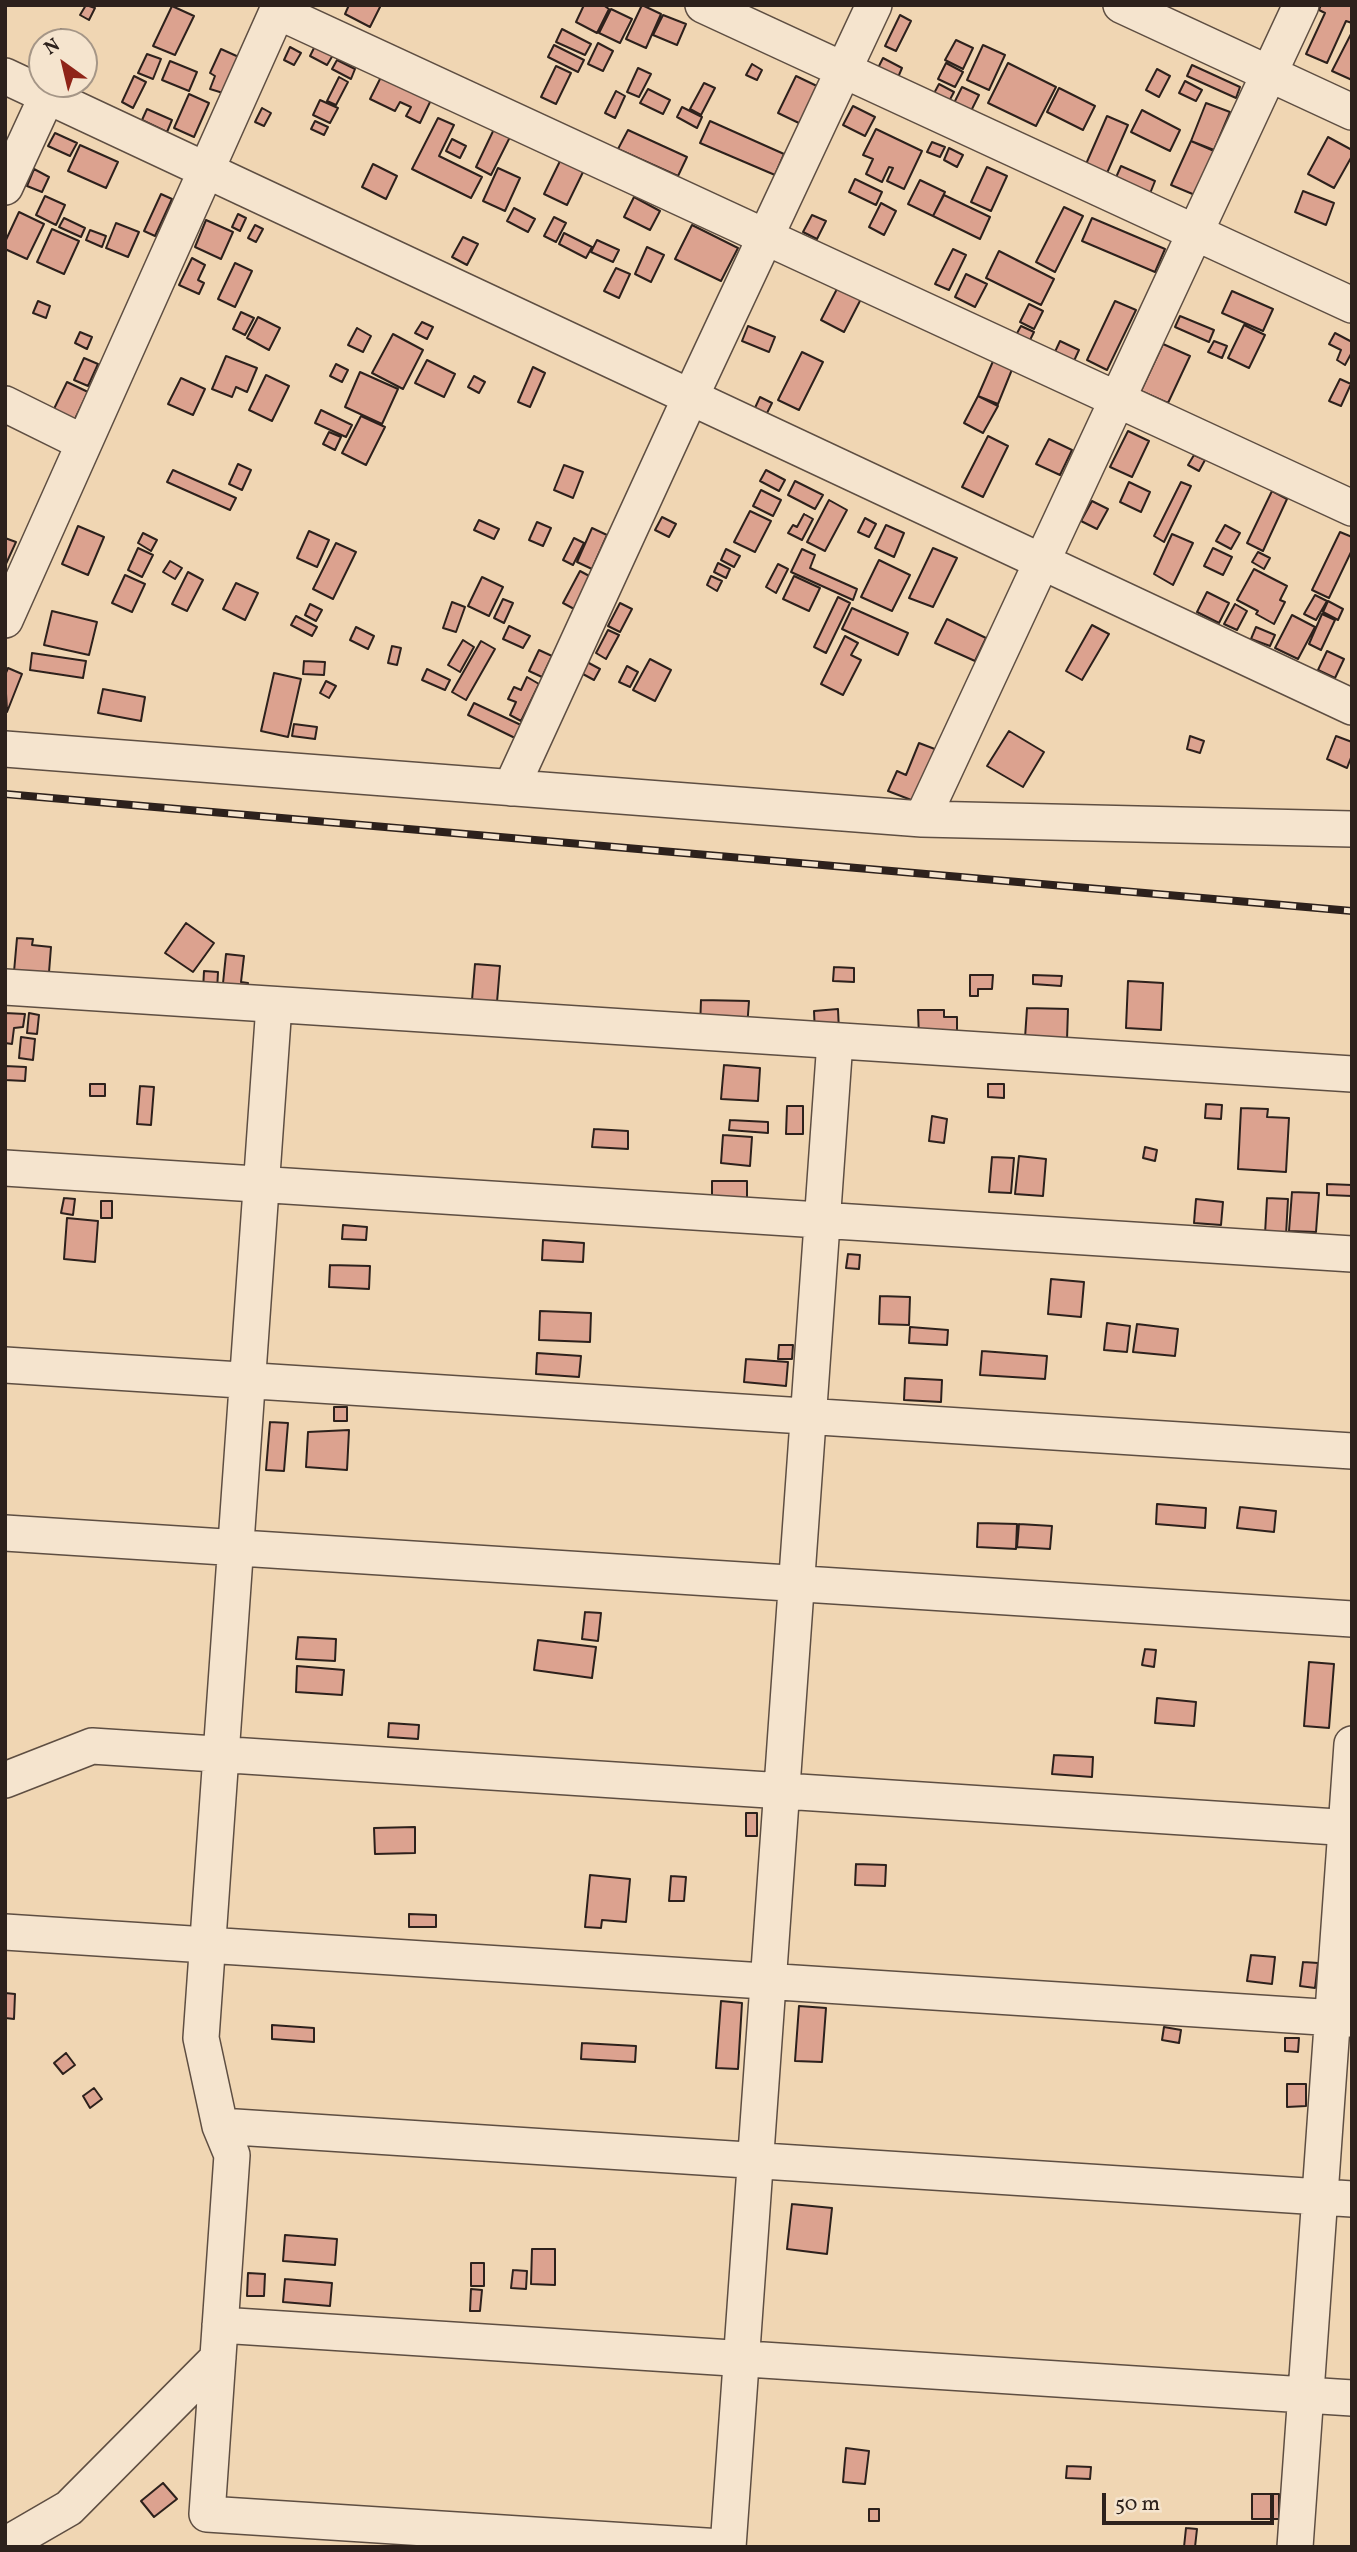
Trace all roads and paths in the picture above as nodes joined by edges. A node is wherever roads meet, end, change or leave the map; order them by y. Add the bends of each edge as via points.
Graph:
1 (703, 5) edge
2 (874, 5) edge
3 (1121, 5) edge
4 (1301, 5) edge
5 (278, 8) edge
6 (844, 71) junction
7 (1269, 74) junction
8 (5, 76) edge
9 (28, 87) edge
10 (46, 98) edge
11 (51, 98) edge
12 (1352, 112) edge
13 (206, 170) junction
14 (5, 187) edge
15 (1195, 233) junction
16 (765, 237) junction
17 (1352, 305) edge
18 (690, 398) junction
19 (1117, 400) junction
20 (5, 404) edge
21 (84, 443) junction
22 (1352, 508) edge
23 (1042, 563) junction
24 (5, 620) edge
25 (1352, 707) edge
26 (5, 749) edge
27 (511, 788) junction
28 (922, 820) junction
29 (1352, 829) edge
30 (5, 987) edge
31 (274, 1004) junction
32 (835, 1041) junction
33 (1352, 1074) edge
34 (5, 1168) edge
35 (261, 1184) junction
36 (822, 1220) junction
37 (1352, 1254) edge
38 (5, 1365) edge
39 (247, 1380) junction
40 (808, 1416) junction
41 (1352, 1451) edge
42 (5, 1533) edge
43 (236, 1548) junction
44 (796, 1583) junction
45 (1352, 1619) edge
46 (1352, 1744) edge
47 (221, 1755) junction
48 (5, 1780) edge
49 (781, 1791) junction
50 (1349, 1827) edge
51 (5, 1932) edge
52 (208, 1945) junction
53 (768, 1981) junction
54 (1342, 2018) edge
55 (220, 2126) junction
56 (755, 2160) junction
57 (1336, 2198) edge
58 (219, 2342) junction
59 (741, 2359) junction
60 (1306, 2396) junction
61 (1352, 2398) edge
62 (5, 2545) edge
63 (721, 2547) edge
64 (728, 2547) edge
65 (1295, 2547) edge

1 - 6 street
2 - 6 street
3 - 7 street
4 - 7 street
5 - 13 street
5 - 16 street
6 - 15 street
6 - 16 street
7 - 12 street
7 - 15 street
8 - 9 street
10 - 14 street
11 - 13 street
13 - 18 street
13 - 21 street
15 - 17 street
15 - 19 street
16 - 18 street
16 - 19 street
18 - 23 street
18 - 27 street
19 - 22 street
19 - 23 street
20 - 21 street
21 - 24 street
23 - 25 street
23 - 28 street
26 - 27 street
27 - 28 street
28 - 29 street
30 - 31 street
31 - 32 street
31 - 35 street
32 - 33 street
32 - 36 street
34 - 35 street
35 - 36 street
35 - 39 street
36 - 37 street
36 - 40 street
38 - 39 street
39 - 40 street
39 - 43 street
40 - 41 street
40 - 44 street
42 - 43 street
43 - 44 street
43 - 47 street
44 - 45 street
44 - 49 street
46 - 50 street
47 - 48 street via 92,1746
47 - 49 street
47 - 52 street
49 - 50 street
49 - 53 street
50 - 54 street
51 - 52 street
52 - 53 street
52 - 55 street via 201,2038
53 - 54 street
53 - 56 street
54 - 57 street
55 - 56 street
55 - 58 street via 232,2155
56 - 57 street
56 - 59 street
57 - 60 street
58 - 59 street
58 - 62 street via 69,2508
58 - 63 street via 206,2514
59 - 60 street
59 - 64 street
60 - 61 street
60 - 65 street

